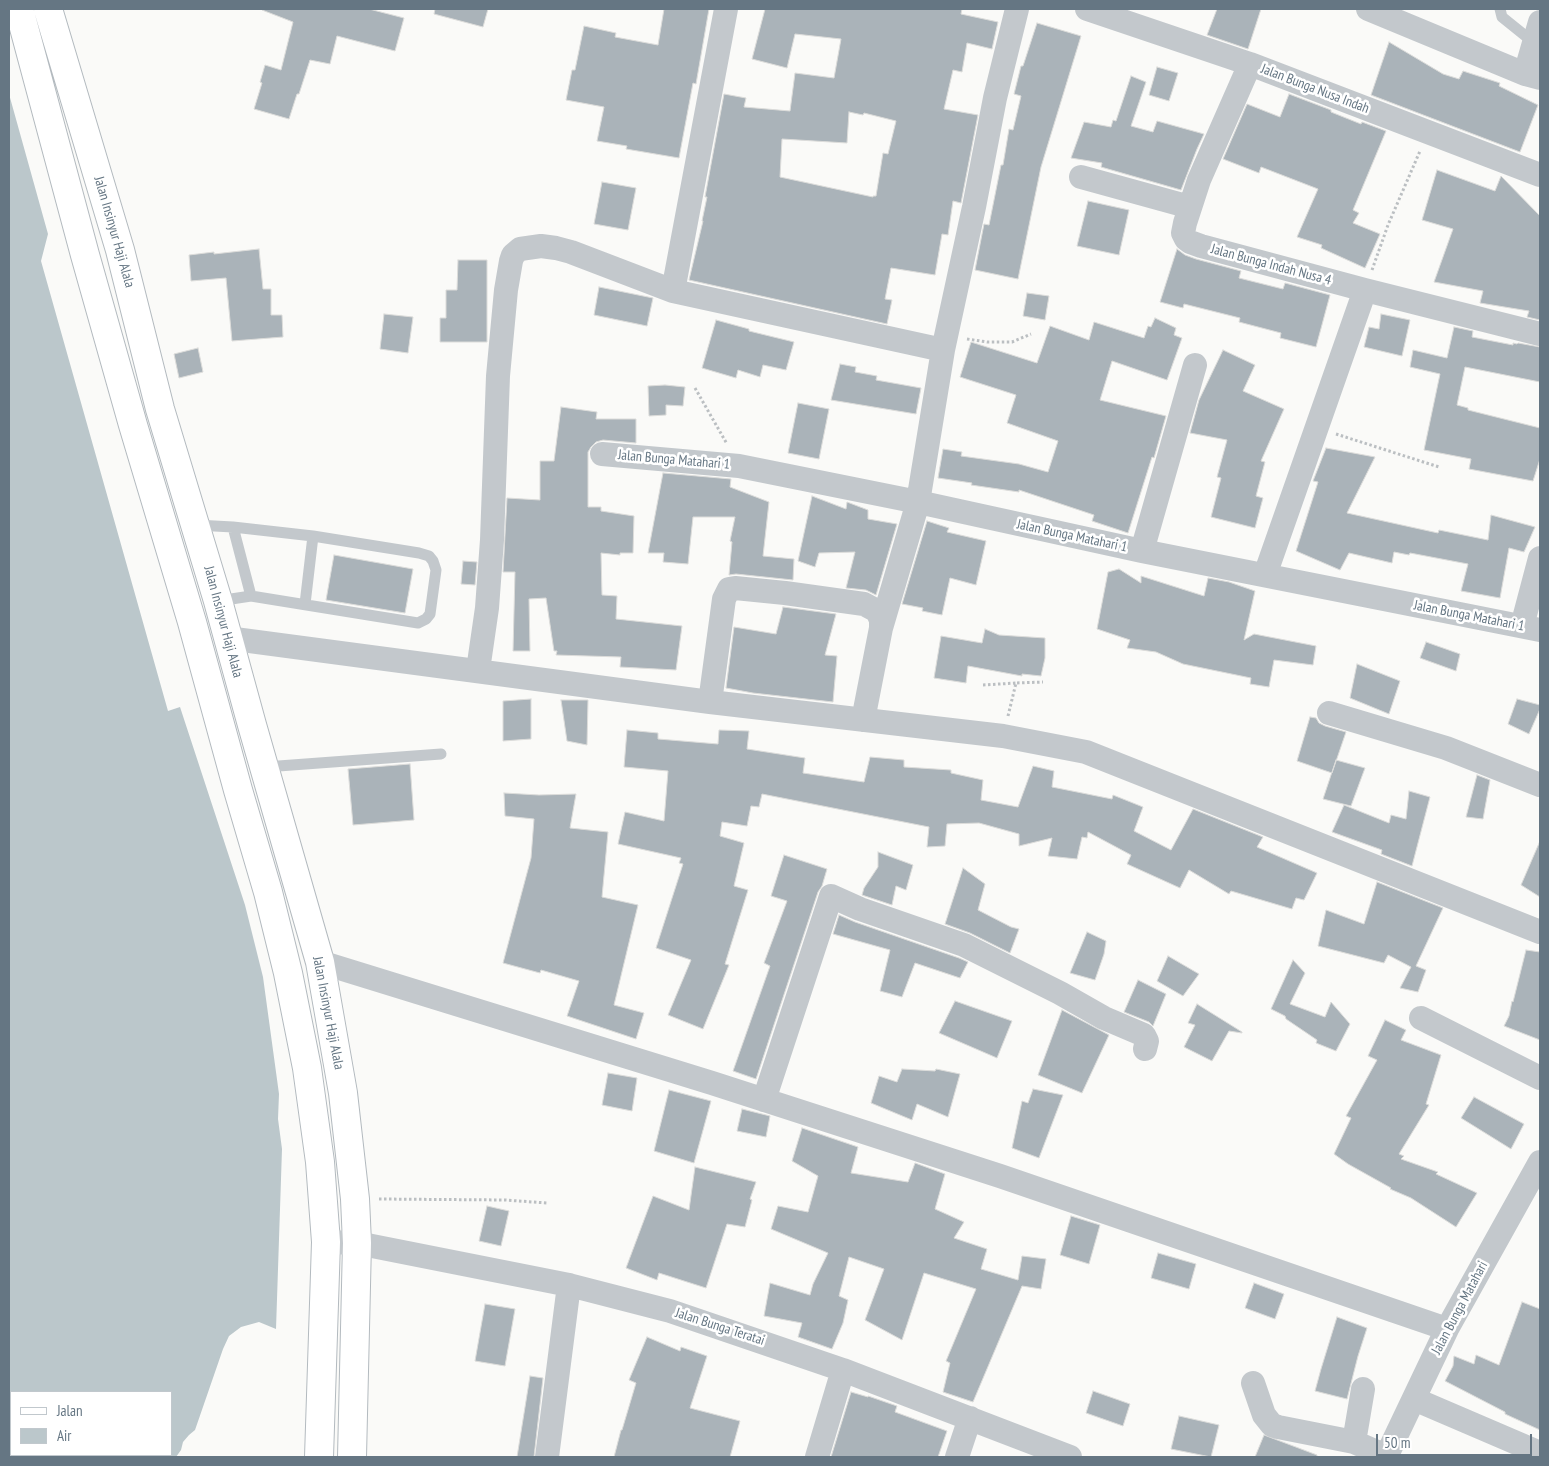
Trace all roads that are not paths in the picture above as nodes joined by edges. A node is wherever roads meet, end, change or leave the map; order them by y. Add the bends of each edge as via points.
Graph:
1 (19, 9) edge
2 (48, 9) edge
3 (726, 9) edge
4 (1017, 9) edge
5 (1087, 9) edge
6 (1368, 9) edge
7 (1500, 9) edge
8 (1537, 32) edge
9 (1250, 64) junction
10 (1532, 76) edge
11 (1540, 175) edge
12 (1082, 178) dead end
13 (1190, 207) junction
14 (1365, 290) junction
15 (674, 291) junction
16 (1540, 334) edge
17 (945, 342) junction
18 (1195, 365) dead end
19 (602, 454) dead end
20 (918, 502) junction
21 (196, 525) junction
22 (233, 527) junction
23 (313, 536) junction
24 (1142, 551) junction
25 (1540, 558) edge
26 (1265, 575) junction
27 (251, 596) junction
28 (218, 601) junction
29 (304, 604) junction
30 (881, 628) junction
31 (1531, 628) edge
32 (227, 638) junction
33 (478, 670) junction
34 (710, 702) junction
35 (1329, 713) dead end
36 (863, 720) junction
37 (441, 754) dead end
38 (265, 767) junction
39 (1540, 785) edge
40 (1540, 932) edge
41 (320, 962) junction
42 (1421, 1018) dead end
43 (1144, 1049) dead end
44 (1540, 1078) edge
45 (764, 1100) junction
46 (1540, 1162) edge
47 (326, 1242) junction
48 (357, 1243) junction
49 (569, 1285) junction
50 (1447, 1329) junction
51 (843, 1370) junction
52 (1253, 1383) dead end
53 (1363, 1389) dead end
54 (1414, 1399) junction
55 (970, 1418) junction
56 (1354, 1442) junction
57 (1540, 1453) edge
58 (319, 1457) edge
59 (352, 1457) edge
60 (546, 1457) edge
61 (818, 1457) edge
62 (957, 1457) edge
63 (1070, 1457) edge
64 (1386, 1457) edge

1 - 47 main road via 85,255 268,892 307,1068 320,1162
2 - 21 main road, Jalan Insinyur Haji Alala via 120,250 160,409
3 - 15 street
4 - 17 street via 995,98
5 - 9 street, Jalan Bunga Nusa Indah
6 - 10 street
7 - 8 lane via 1502,17
8 - 10 street
9 - 11 street, Jalan Bunga Nusa Indah
9 - 13 street, Jalan Bunga Indah Nusa 4
12 - 13 street
13 - 14 street, Jalan Bunga Indah Nusa 4 via 1183,233 1190,242
14 - 16 street, Jalan Bunga Indah Nusa 4
14 - 26 street
15 - 17 street
15 - 33 street via 556,248 530,247 513,255 506,290 498,376 488,608
17 - 20 street
18 - 24 street
19 - 20 street, Jalan Bunga Matahari 1 via 739,466
20 - 24 street, Jalan Bunga Matahari 1
20 - 30 street
21 - 22 lane
21 - 28 main road, Jalan Insinyur Haji Alala
22 - 23 lane
22 - 27 lane
23 - 29 lane
23 - 29 lane via 419,553 429,556 436,570 430,614 418,623
24 - 26 street, Jalan Bunga Matahari 1
25 - 31 street
26 - 31 street, Jalan Bunga Matahari 1
27 - 28 lane
27 - 29 lane
28 - 32 main road, Jalan Insinyur Haji Alala
30 - 34 street via 877,611 864,604 785,592 729,589 724,598
30 - 36 street
32 - 33 street
32 - 38 main road, Jalan Insinyur Haji Alala
33 - 34 street
34 - 36 street
35 - 39 street via 1446,748
36 - 40 street via 1003,736 1086,752
37 - 38 lane
38 - 41 main road, Jalan Insinyur Haji Alala
41 - 45 street
41 - 48 main road, Jalan Insinyur Haji Alala via 343,1093 356,1199
42 - 44 street
43 - 45 street via 1147,1042 1144,1035 1104,1018 964,945 831,896
45 - 50 street via 1000,1176
46 - 50 street, Jalan Bunga Matahari
47 - 48 street
47 - 58 main road
48 - 49 street, Jalan Bunga Teratai
48 - 59 main road, Jalan Insinyur Haji Alala
49 - 51 street, Jalan Bunga Teratai via 670,1311
49 - 60 street
50 - 54 street, Jalan Bunga Matahari
51 - 55 street, Jalan Bunga Teratai
51 - 61 street
52 - 56 street via 1264,1415 1272,1425
53 - 56 street
54 - 57 street
54 - 64 street, Jalan Bunga Matahari
55 - 62 street
55 - 63 street, Jalan Bunga Teratai
56 - 64 street

